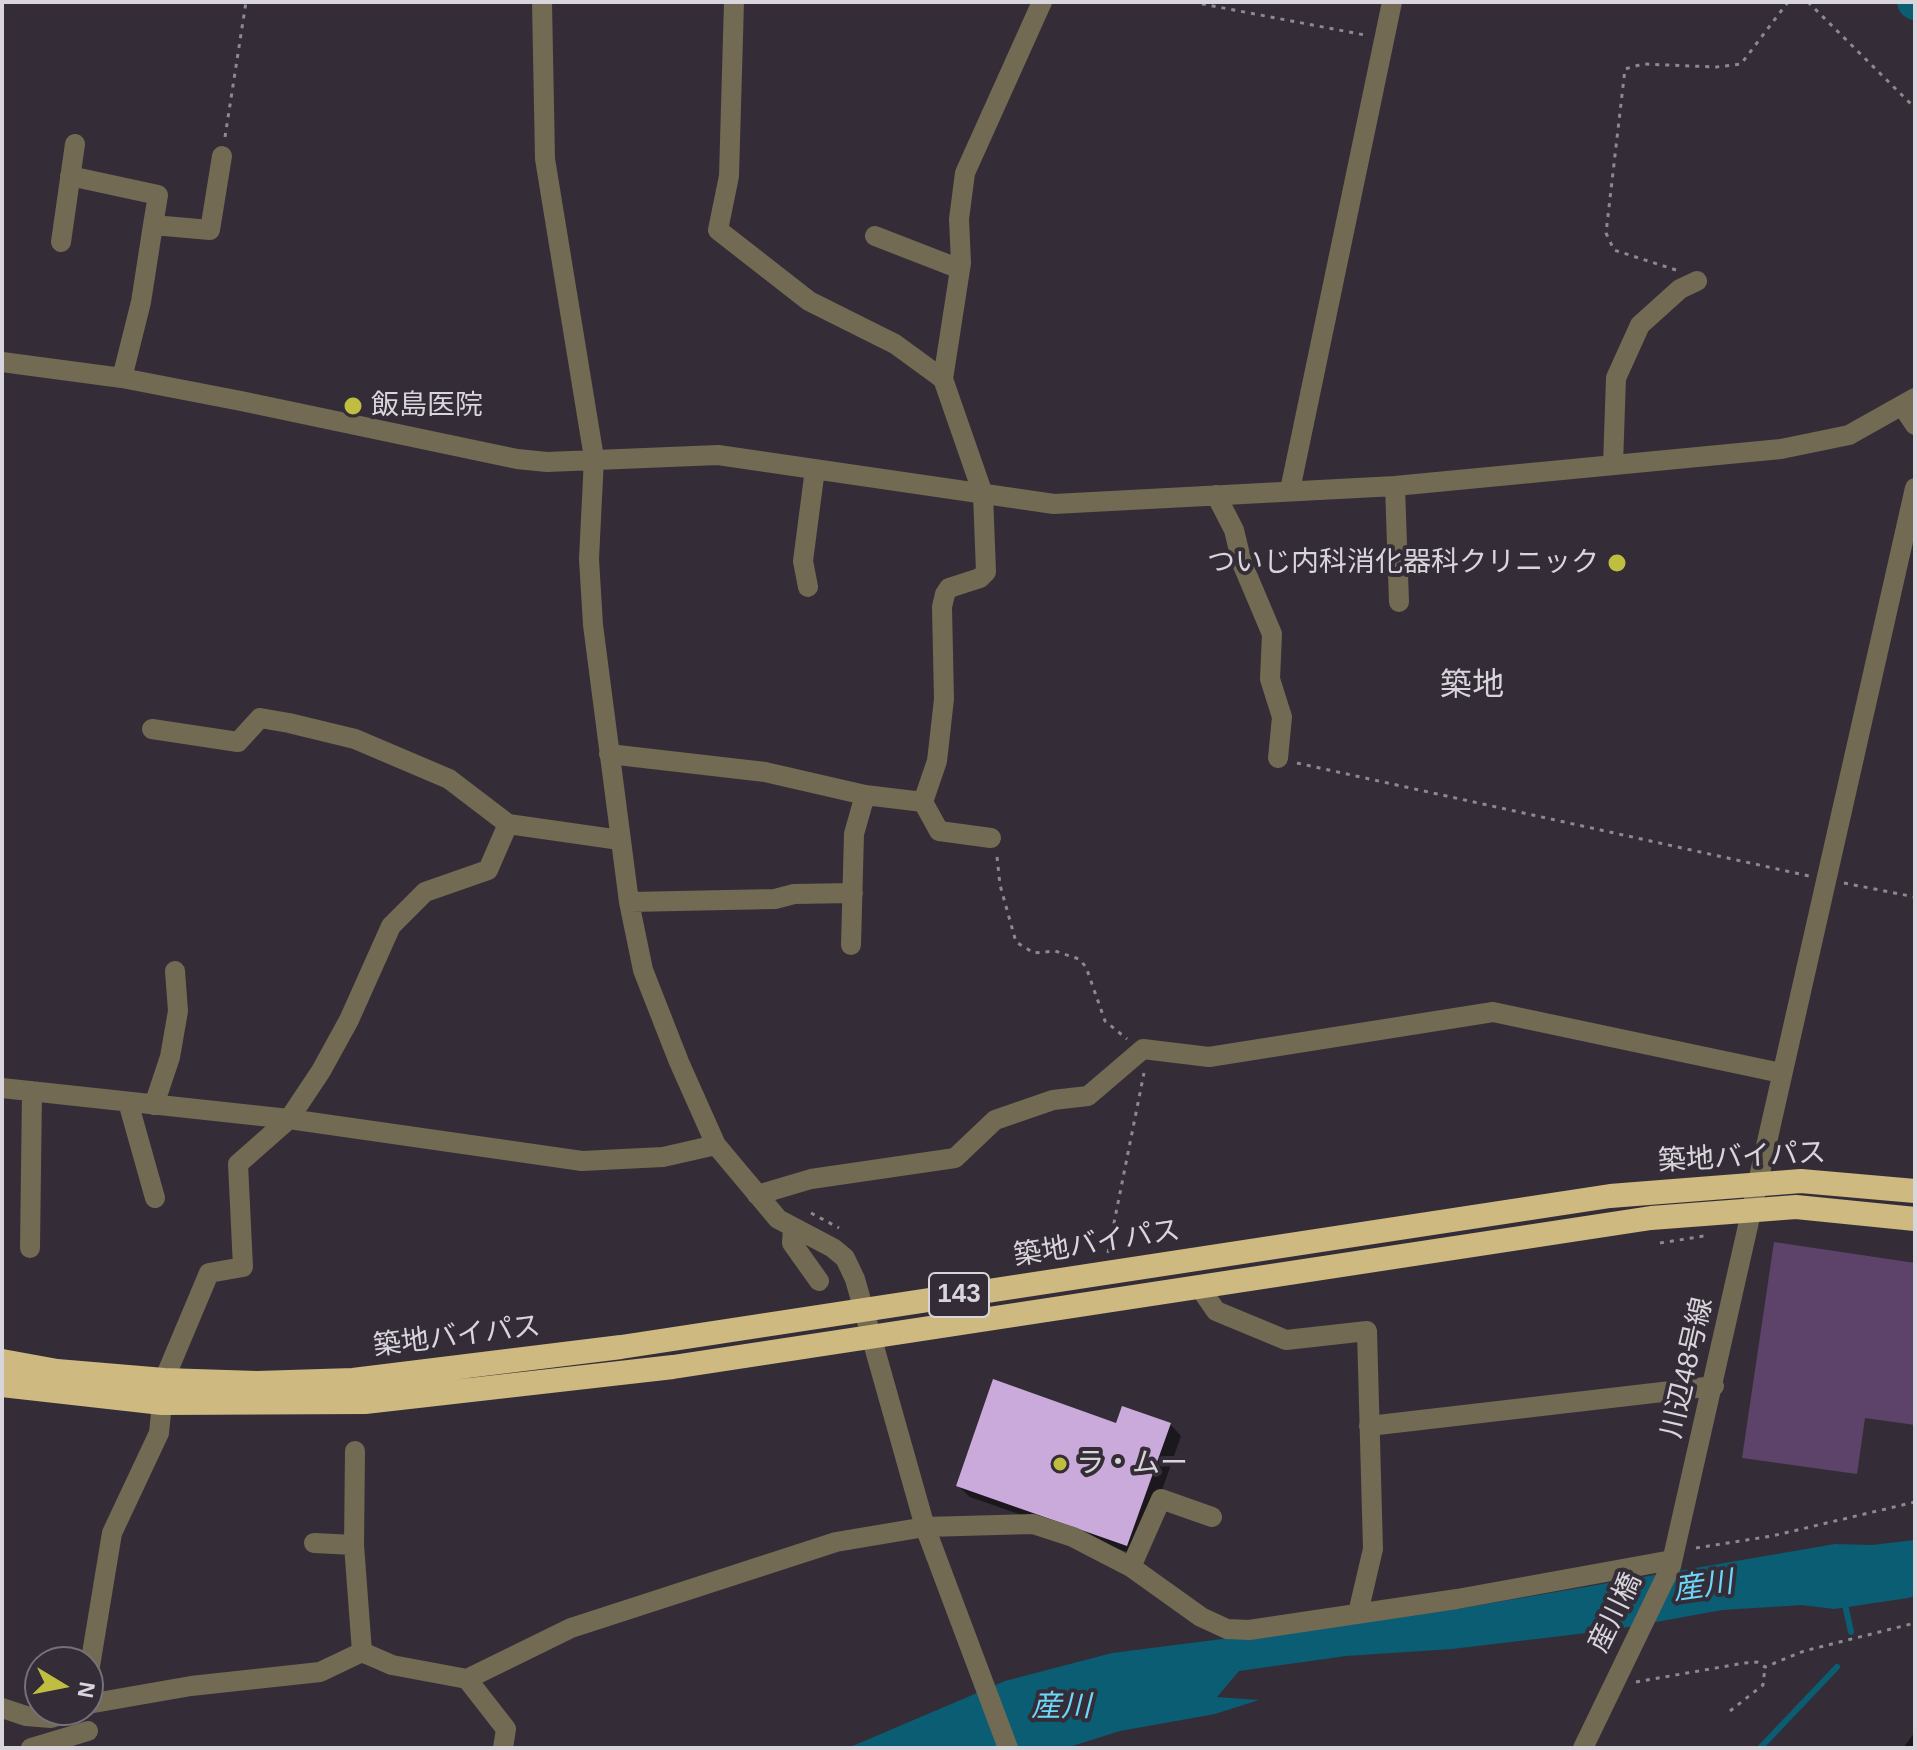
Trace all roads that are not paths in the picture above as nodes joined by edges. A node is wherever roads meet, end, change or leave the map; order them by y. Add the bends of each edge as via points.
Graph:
1 (542, 2) edge
2 (734, 2) edge
3 (1042, 2) edge
4 (1392, 2) edge
5 (75, 144) dead end
6 (222, 156) road end
7 (70, 176) junction
8 (153, 225) junction
9 (875, 236) dead end
10 (61, 242) dead end
11 (960, 269) junction
12 (1697, 281) road end
13 (2, 362) edge
14 (122, 378) junction
15 (943, 379) junction
16 (1909, 403) edge
17 (1915, 425) edge
18 (594, 458) junction
19 (1613, 465) junction
20 (815, 469) junction
21 (1395, 486) junction
22 (1915, 488) edge
23 (1290, 490) junction
24 (983, 494) junction
25 (1216, 495) junction
26 (808, 587) dead end
27 (1399, 602) dead end
28 (152, 729) dead end
29 (609, 754) junction
30 (1278, 758) road end
31 (865, 795) junction
32 (923, 802) junction
33 (508, 824) junction
34 (991, 838) road end
35 (620, 840) junction
36 (853, 893) junction
37 (629, 902) junction
38 (851, 945) dead end
39 (175, 971) dead end
40 (1781, 1073) junction
41 (2, 1088) edge
42 (32, 1091) junction
43 (128, 1102) junction
44 (154, 1105) junction
45 (289, 1119) junction
46 (716, 1145) junction
47 (1758, 1182) junction
48 (1915, 1191) edge
49 (757, 1195) junction
50 (155, 1198) dead end
51 (1752, 1209) junction
52 (1915, 1219) edge
53 (793, 1229) junction
54 (30, 1248) dead end
55 (819, 1281) dead end
56 (1200, 1288) junction
57 (862, 1310) junction
58 (870, 1338) junction
59 (2, 1361) edge
60 (2, 1385) edge
61 (1714, 1386) junction
62 (163, 1392) junction
63 (1369, 1426) junction
64 (355, 1451) dead end
65 (1212, 1517) dead end
66 (925, 1527) junction
67 (314, 1543) dead end
68 (354, 1545) junction
69 (1672, 1559) junction
70 (1131, 1567) junction
71 (1358, 1613) junction
72 (93, 1646) edge
73 (362, 1652) junction
74 (467, 1679) junction
75 (104, 1701) edge
76 (2, 1708) edge
77 (24, 1715) edge
78 (88, 1740) edge
79 (31, 1748) edge
80 (503, 1748) edge
81 (1008, 1748) edge
82 (1583, 1748) edge

1 - 18 street via 545,159
2 - 15 street via 729,176 718,230 809,301 895,344
3 - 11 street via 965,173
4 - 23 street
5 - 7 street
6 - 8 street via 210,230
7 - 8 street via 158,195
7 - 10 street
8 - 14 street
9 - 11 street
11 - 15 street
12 - 19 street via 1680,289 1640,325 1616,378
13 - 14 street
14 - 18 street via 517,459
15 - 24 street
16 - 17 street
16 - 19 street via 1830,441
18 - 20 street via 718,455
18 - 29 street via 589,559
19 - 21 street
20 - 24 street
20 - 26 street via 803,561
21 - 23 street
21 - 27 street
22 - 40 street, 川辺48号線
23 - 25 street
24 - 25 street via 1054,504
24 - 32 street via 986,572 949,588 942,607 944,699 937,761
25 - 30 street via 1272,634 1270,679 1282,717
28 - 33 street via 238,742 260,718 355,739 449,779
29 - 31 street via 765,772
29 - 35 street
31 - 32 street
31 - 36 street via 854,834
32 - 34 street via 939,831
33 - 35 street
33 - 45 street via 488,870 425,892 391,926 349,1020
35 - 37 street
36 - 37 street
36 - 38 street
37 - 46 street via 643,970
39 - 44 street via 178,1011
40 - 47 street, 川辺48号線
40 - 49 street via 1493,1012 1209,1057 1143,1049 1088,1096 1053,1100 995,1120 955,1158 811,1179
41 - 42 street
42 - 43 street
42 - 54 street
43 - 44 street
43 - 50 street
44 - 45 street
45 - 46 street via 582,1161 663,1157
45 - 62 street via 238,1164 243,1267 209,1273
46 - 49 street
47 - 48 highway, 築地バイパス / 143
47 - 51 street, 川辺48号線
47 - 57 highway, 築地バイパス / 143 via 1610,1196
49 - 53 street
51 - 52 highway, 築地バイパス / 143 via 1856,1210
51 - 56 highway, 築地バイパス / 143 via 1582,1227
51 - 61 street, 川辺48号線
53 - 55 street via 792,1243
53 - 57 street via 845,1258
56 - 58 highway, 築地バイパス / 143
56 - 63 street via 1216,1311 1286,1340 1367,1331
57 - 58 street
57 - 62 highway, 築地バイパス / 143 via 498,1364
58 - 62 highway, 築地バイパス / 143 via 551,1383 365,1402
58 - 66 street
59 - 62 highway, 築地バイパス / 143
60 - 62 highway, 築地バイパス / 143
61 - 63 street
61 - 69 street, 川辺48号線
62 - 72 street via 159,1433 112,1533
63 - 71 street via 1373,1549
64 - 68 street
65 - 70 street via 1161,1499
66 - 70 street via 1033,1524 1073,1537
66 - 74 street via 836,1542 571,1628
66 - 81 street
67 - 68 street
68 - 73 street
69 - 71 street
69 - 82 street, 産川橋
70 - 71 street via 1201,1617 1227,1629
73 - 74 street via 392,1665
73 - 75 street via 320,1672
74 - 80 street via 506,1729
76 - 77 street
78 - 79 street

